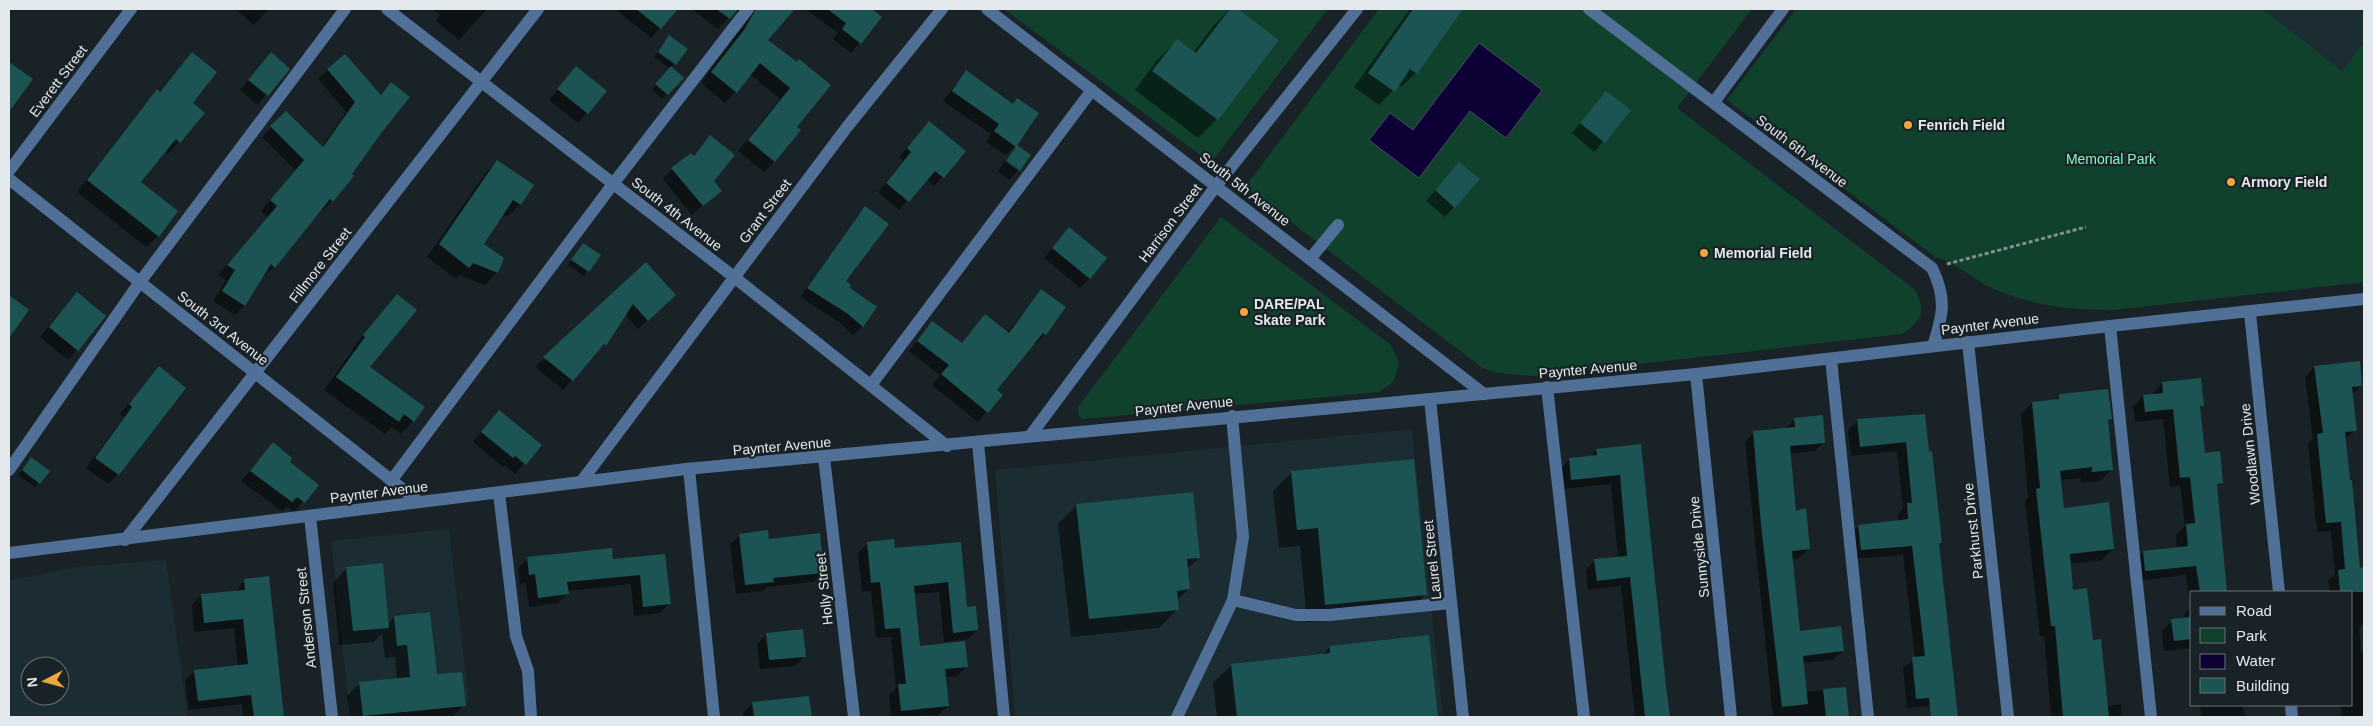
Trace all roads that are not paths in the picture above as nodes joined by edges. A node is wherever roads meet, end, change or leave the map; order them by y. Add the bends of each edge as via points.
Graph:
1 (131, 9) edge
2 (345, 9) edge
3 (386, 9) edge
4 (538, 9) edge
5 (748, 9) edge
6 (942, 9) edge
7 (987, 9) edge
8 (1357, 9) edge
9 (1589, 9) edge
10 (1782, 9) edge
11 (482, 81) junction
12 (1092, 90) junction
13 (1714, 102) junction
14 (9, 171) edge
15 (9, 179) edge
16 (613, 184) junction
17 (1216, 186) junction
18 (1338, 225) dead end
19 (1310, 259) junction
20 (734, 277) junction
21 (140, 282) junction
22 (2364, 300) edge
23 (2250, 312) junction
24 (2110, 326) junction
25 (1968, 342) junction
26 (1933, 346) junction
27 (1831, 359) junction
28 (255, 372) junction
29 (1696, 374) junction
30 (871, 385) junction
31 (1547, 388) junction
32 (1484, 394) junction
33 (1430, 399) junction
34 (1232, 416) junction
35 (1030, 436) junction
36 (978, 443) junction
37 (947, 446) junction
38 (824, 457) junction
39 (689, 469) junction
40 (9, 470) edge
41 (391, 481) junction
42 (581, 482) junction
43 (499, 492) junction
44 (419, 502) junction
45 (310, 516) junction
46 (126, 540) junction
47 (9, 553) edge
48 (2279, 591) edge
49 (1233, 600) junction
50 (1451, 602) junction
51 (332, 717) edge
52 (531, 717) edge
53 (714, 717) edge
54 (854, 717) edge
55 (1004, 717) edge
56 (1177, 717) edge
57 (1463, 717) edge
58 (1584, 717) edge
59 (1731, 717) edge
60 (1868, 717) edge
61 (2008, 717) edge
62 (2151, 717) edge

1 - 14 street, Everett Street
2 - 21 street
3 - 11 street, South 4th Avenue
4 - 11 street, Fillmore Street
5 - 16 street
6 - 20 street, Grant Street via 846,127
7 - 12 street, South 5th Avenue
8 - 17 street, Harrison Street
9 - 13 street, South 6th Avenue
10 - 13 street
11 - 16 street, South 4th Avenue
11 - 28 street, Fillmore Street
12 - 17 street, South 5th Avenue
12 - 30 street
13 - 26 street, South 6th Avenue via 1932,268 1940,285 1943,313
15 - 21 street, South 3rd Avenue
16 - 20 street, South 4th Avenue
16 - 41 street
17 - 19 street, South 5th Avenue
17 - 35 street, Harrison Street
18 - 19 street
19 - 32 street, South 5th Avenue
20 - 30 street, South 4th Avenue
20 - 42 street, Grant Street
21 - 28 street, South 3rd Avenue
21 - 40 street
22 - 23 street, Paynter Avenue
23 - 24 street, Paynter Avenue
23 - 48 street, Woodlawn Drive
24 - 25 street, Paynter Avenue
24 - 62 street
25 - 26 street, Paynter Avenue
25 - 61 street, Parkhurst Drive
26 - 27 street, Paynter Avenue
27 - 29 street, Paynter Avenue
27 - 60 street
28 - 41 street, South 3rd Avenue
28 - 46 street, Fillmore Street
29 - 31 street, Paynter Avenue
29 - 59 street, Sunnyside Drive
30 - 37 street, South 4th Avenue
31 - 32 street, Paynter Avenue
31 - 58 street
32 - 33 street, Paynter Avenue
33 - 34 street, Paynter Avenue
33 - 50 street, Laurel Street
34 - 35 street, Paynter Avenue
34 - 49 street via 1243,537
35 - 36 street, Paynter Avenue
36 - 37 street, Paynter Avenue
36 - 55 street
37 - 38 street, Paynter Avenue
38 - 39 street, Paynter Avenue
38 - 54 street, Holly Street
39 - 42 street, Paynter Avenue
39 - 53 street
41 - 44 street, South 3rd Avenue
42 - 43 street, Paynter Avenue
43 - 44 street, Paynter Avenue
43 - 52 street via 516,636 528,671
44 - 45 street, Paynter Avenue
45 - 46 street, Paynter Avenue
45 - 51 street, Anderson Street
46 - 47 street, Paynter Avenue
49 - 50 street via 1296,615 1329,615
49 - 56 street
50 - 57 street, Laurel Street

